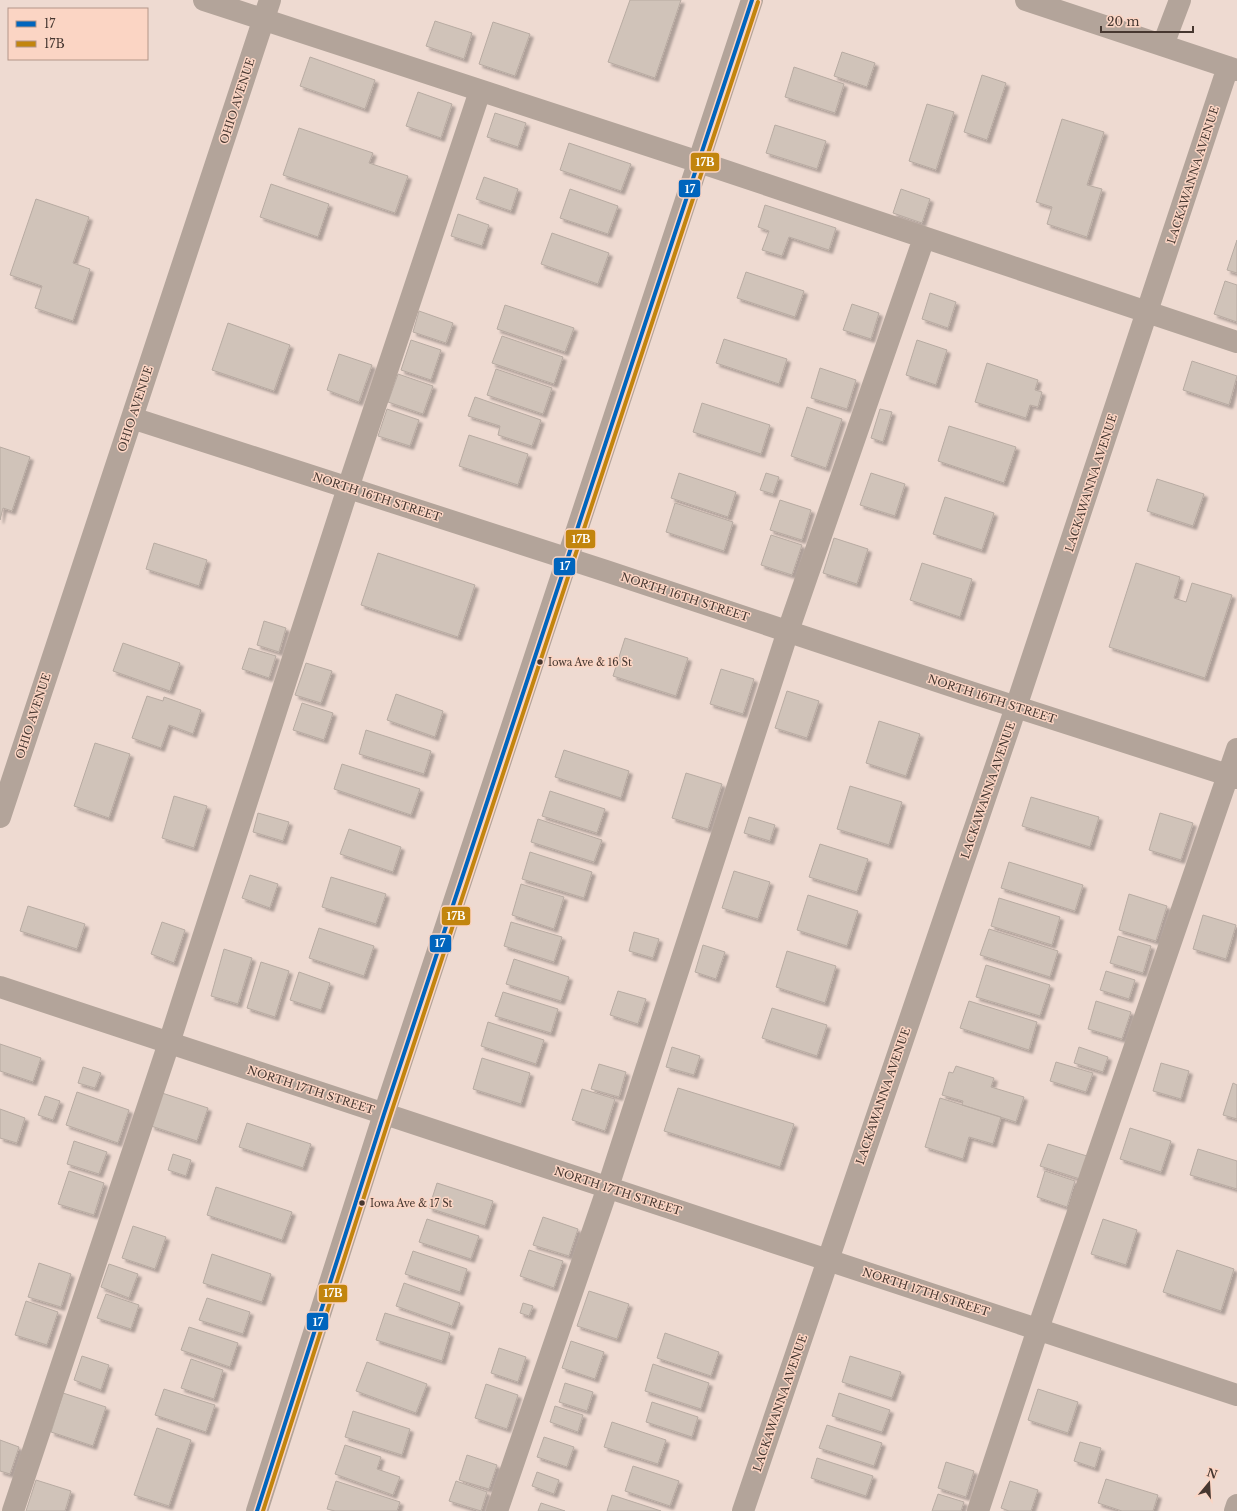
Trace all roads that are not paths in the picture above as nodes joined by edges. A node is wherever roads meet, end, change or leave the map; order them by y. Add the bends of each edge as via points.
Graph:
1 (204, 0) edge
2 (752, 0) edge
3 (1026, 0) edge
4 (1180, 0) edge
5 (267, 10) edge
6 (1163, 45) junction
7 (1233, 68) edge
8 (480, 90) junction
9 (699, 162) junction
10 (924, 238) junction
11 (1147, 312) junction
12 (1237, 342) edge
13 (132, 418) junction
14 (348, 488) junction
15 (568, 559) junction
16 (788, 631) junction
17 (1016, 707) junction
18 (1237, 748) edge
19 (1232, 777) edge
20 (0, 817) edge
21 (0, 987) edge
22 (169, 1043) junction
23 (384, 1114) junction
24 (608, 1187) junction
25 (828, 1260) junction
26 (1038, 1329) junction
27 (1237, 1395) edge
28 (1237, 1505) edge
29 (14, 1511) edge
30 (257, 1511) edge
31 (497, 1511) edge
32 (744, 1511) edge
33 (978, 1511) edge
34 (1235, 1511) edge

1 - 5 street
2 - 9 street
3 - 6 street
4 - 6 street
5 - 8 street
5 - 13 street, OHIO AVENUE
6 - 7 street
7 - 11 street, LACKAWANNA AVENUE
8 - 9 street
8 - 14 street
9 - 10 street
9 - 15 street
10 - 11 street
10 - 16 street
11 - 12 street
11 - 17 street, LACKAWANNA AVENUE
13 - 14 street, NORTH 16TH STREET
13 - 20 street, OHIO AVENUE
14 - 15 street, NORTH 16TH STREET
14 - 22 street
15 - 16 street, NORTH 16TH STREET
15 - 23 street
16 - 17 street, NORTH 16TH STREET
16 - 24 street
17 - 19 street, NORTH 16TH STREET
17 - 25 street, LACKAWANNA AVENUE
18 - 19 street
19 - 26 street
21 - 22 street, NORTH 17TH STREET
22 - 23 street, NORTH 17TH STREET
22 - 29 street
23 - 24 street, NORTH 17TH STREET
23 - 30 street
24 - 25 street, NORTH 17TH STREET
24 - 31 street
25 - 26 street, NORTH 17TH STREET
25 - 32 street, LACKAWANNA AVENUE
26 - 27 street, NORTH 17TH STREET
26 - 33 street
28 - 34 street

